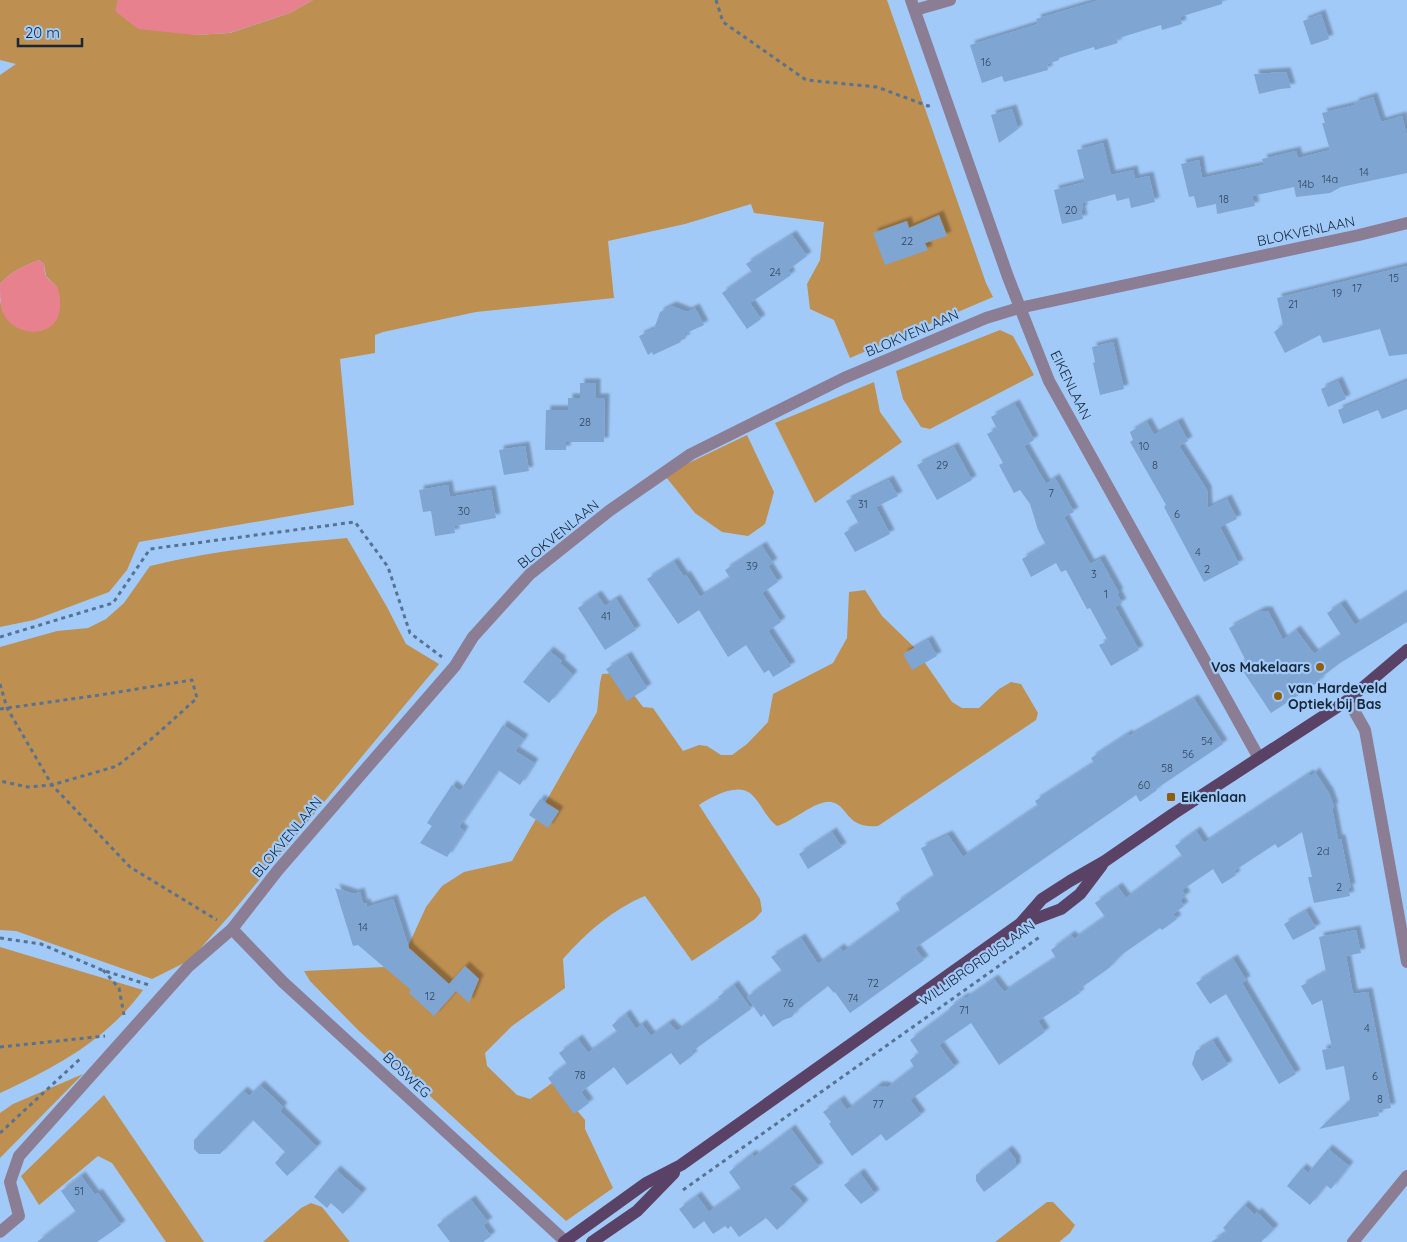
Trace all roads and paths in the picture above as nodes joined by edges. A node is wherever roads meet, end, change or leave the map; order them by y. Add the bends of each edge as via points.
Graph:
1 (716, 0) edge
2 (950, 0) edge
3 (913, 5) edge
4 (946, 101) junction
5 (1407, 223) edge
6 (1020, 308) junction
7 (0, 637) edge
8 (1407, 650) edge
9 (455, 666) junction
10 (0, 684) edge
11 (1348, 700) junction
12 (7, 708) junction
13 (0, 709) edge
14 (1258, 758) junction
15 (0, 781) edge
16 (52, 785) junction
17 (1105, 861) junction
18 (1020, 924) junction
19 (232, 929) junction
20 (1049, 930) dead end
21 (0, 938) edge
22 (1407, 962) edge
23 (102, 970) junction
24 (150, 986) dead end
25 (124, 1015) dead end
26 (98, 1042) dead end
27 (0, 1046) edge
28 (85, 1055) dead end
29 (0, 1133) edge
30 (681, 1165) junction
31 (1407, 1176) edge
32 (678, 1193) dead end
33 (0, 1232) edge
34 (565, 1242) edge
35 (592, 1242) edge
36 (1353, 1242) edge

1 - 4 path via 723,22 806,80 877,87 928,106
2 - 3 street
3 - 4 street, EIKENLAAN
4 - 6 street, EIKENLAAN
5 - 6 street, BLOKVENLAAN
6 - 9 street, BLOKVENLAAN via 986,318 844,378 692,454 609,511 530,574 473,637
6 - 14 street, EIKENLAAN via 1049,381
7 - 9 path via 113,603 150,549 354,522 388,567 410,633
8 - 11 main road, WILLIBRORDUSLAAN
9 - 19 street, BLOKVENLAAN via 278,870
10 - 12 path
11 - 14 main road, WILLIBRORDUSLAAN
11 - 22 street via 1365,730
12 - 13 path
12 - 16 path
12 - 16 path via 192,680 198,698 117,766
14 - 17 main road, WILLIBRORDUSLAAN
15 - 16 path via 28,787
16 - 19 path via 130,867
17 - 18 main road, WILLIBRORDUSLAAN via 1042,899
17 - 18 main road, WILLIBRORDUSLAAN via 1080,894 1061,909
18 - 30 main road, WILLIBRORDUSLAAN
19 - 33 street, BLOKVENLAAN via 188,967 19,1156 10,1182 19,1216
19 - 34 street, BOSWEG via 284,982
20 - 32 path, WILLIBRORDUSLAAN
21 - 23 path via 41,944
23 - 24 path
23 - 25 path via 119,988
26 - 27 path via 105,1036
28 - 29 path
30 - 34 main road, WILLIBRORDUSLAAN via 646,1183
30 - 35 main road, WILLIBRORDUSLAAN via 637,1211
31 - 36 street

